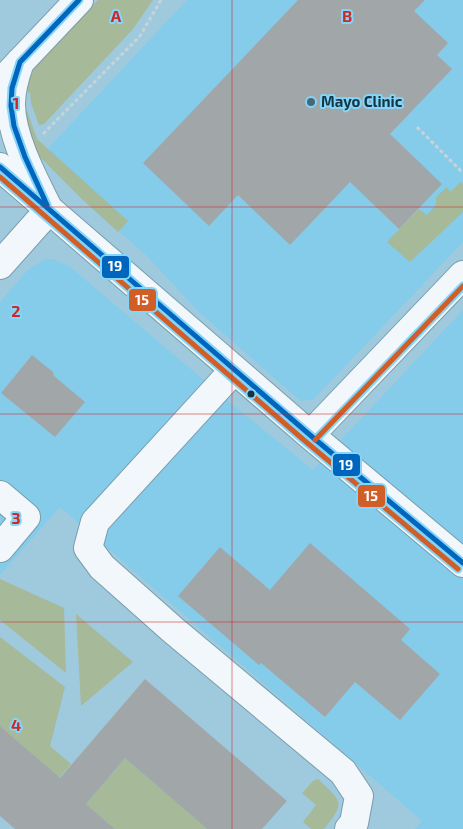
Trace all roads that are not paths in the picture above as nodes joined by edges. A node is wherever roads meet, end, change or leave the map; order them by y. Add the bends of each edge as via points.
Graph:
1 (79, 0) edge
2 (20, 62) junction
3 (0, 83) edge
4 (0, 167) edge
5 (49, 210) junction
6 (0, 265) edge
7 (463, 275) edge
8 (234, 370) junction
9 (310, 435) junction
10 (0, 495) edge
11 (0, 548) edge
12 (463, 563) edge
13 (349, 829) edge

1 - 2 street
2 - 3 street
2 - 5 street via 12,88 11,115 25,157
4 - 5 street
5 - 6 street
5 - 8 street
7 - 9 street
8 - 9 street
8 - 13 street via 95,522 88,548 102,567 173,630 342,772 359,796 354,822
9 - 12 street
10 - 11 street via 26,517

